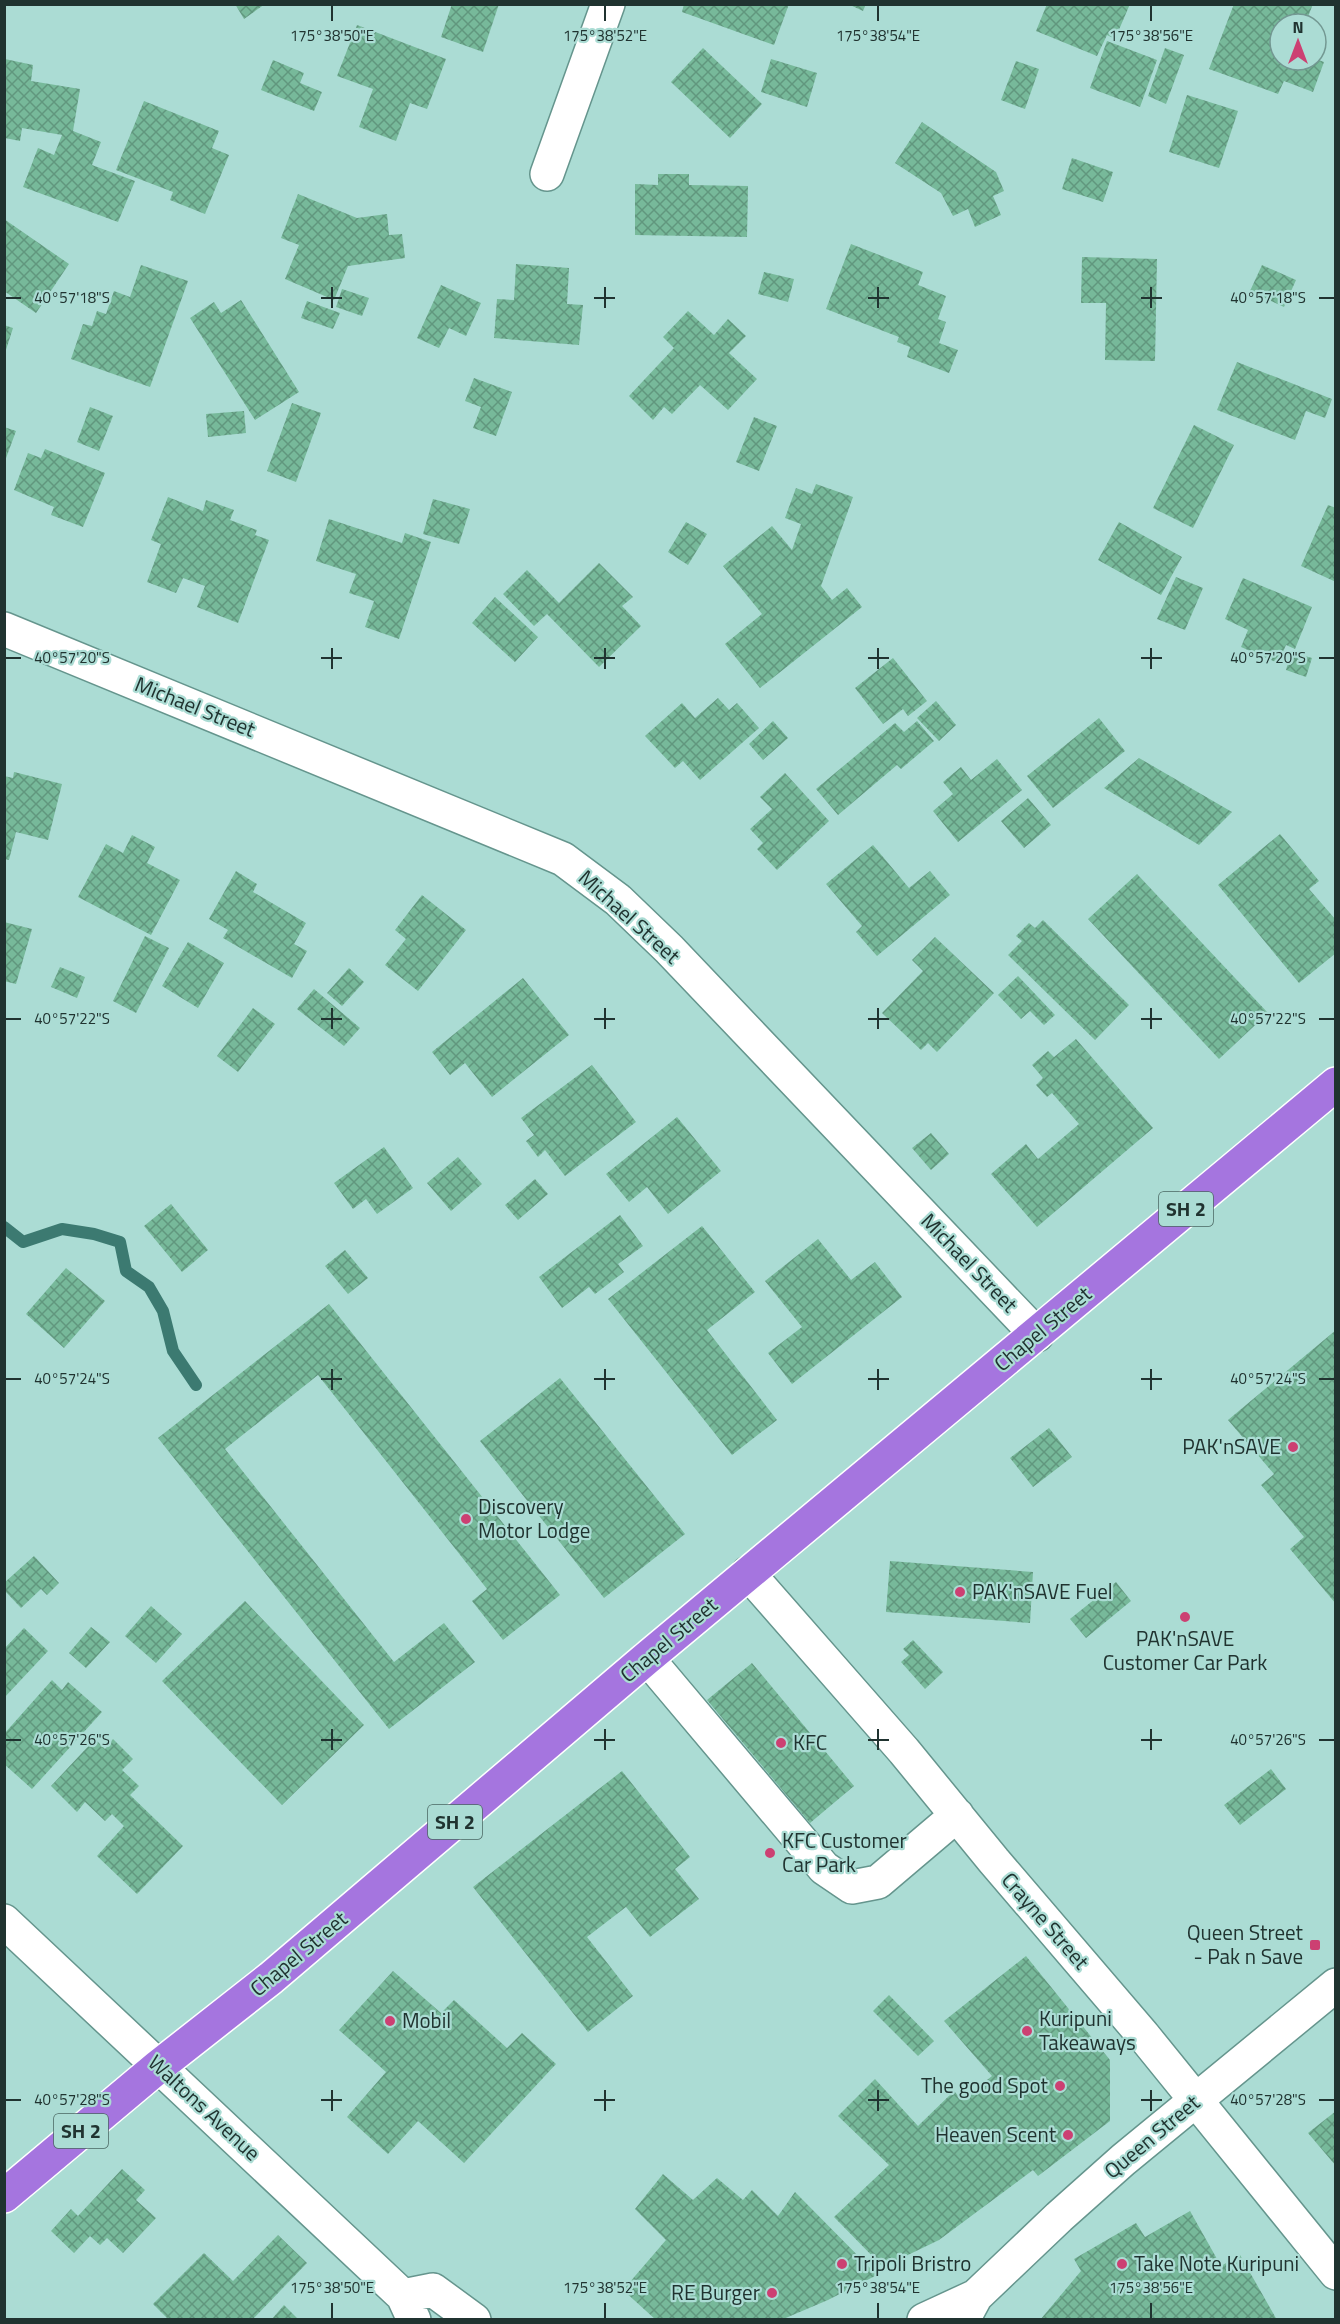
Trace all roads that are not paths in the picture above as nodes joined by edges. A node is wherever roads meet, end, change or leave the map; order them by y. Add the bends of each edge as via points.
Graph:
1 (608, 4) edge
2 (547, 174) dead end
3 (4, 629) edge
4 (1335, 1084) edge
5 (1037, 1335) junction
6 (748, 1573) junction
7 (647, 1658) junction
8 (957, 1815) junction
9 (4, 1920) edge
10 (1335, 1985) edge
11 (159, 2066) junction
12 (1197, 2100) junction
13 (4, 2196) edge
14 (1335, 2273) edge
15 (408, 2308) edge
16 (970, 2308) edge
17 (474, 2319) edge
18 (924, 2319) edge

1 - 2 street
3 - 5 street, Michael Street via 563,859 618,900 669,949
4 - 5 highway, Chapel Street / SH 2
5 - 6 highway, Chapel Street / SH 2
6 - 7 highway, Chapel Street / SH 2
6 - 8 street, Crayne Street
7 - 8 street via 824,1868 852,1887 878,1882
7 - 11 highway, Chapel Street / SH 2 via 297,1956
8 - 12 street, Crayne Street
9 - 11 street, Waltons Avenue
10 - 12 street, Queen Street
11 - 13 highway, Chapel Street / SH 2
11 - 15 street, Waltons Avenue via 385,2281
12 - 14 street, Crayne Street
12 - 16 street, Queen Street via 1059,2217
15 - 17 street, Waltons Avenue via 433,2290
16 - 18 street, Queen Street

